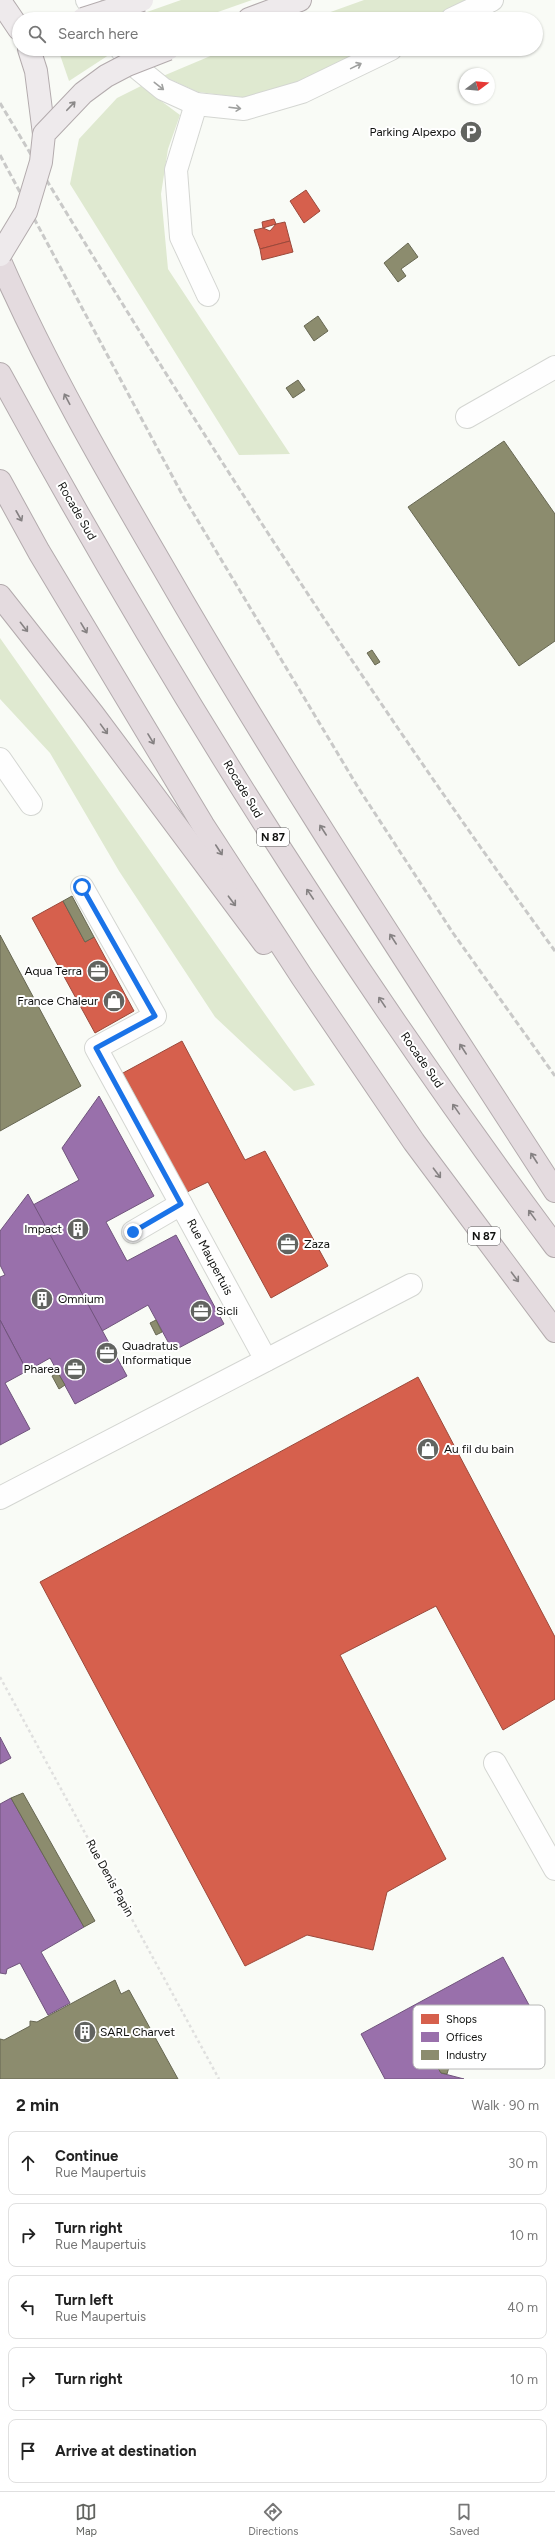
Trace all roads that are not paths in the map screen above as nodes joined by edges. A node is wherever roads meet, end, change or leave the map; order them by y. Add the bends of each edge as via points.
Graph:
1 (87, 0) edge
2 (142, 0) edge
3 (300, 0) edge
4 (492, 0) edge
5 (95, 12) edge
6 (105, 12) edge
7 (267, 12) edge
8 (467, 12) edge
9 (31, 56) edge
10 (126, 56) edge
11 (150, 56) edge
12 (377, 56) edge
13 (196, 104) junction
14 (44, 134) junction
15 (0, 255) edge
16 (0, 262) edge
17 (208, 296) dead end
18 (555, 367) edge
19 (0, 374) edge
20 (467, 418) dead end
21 (0, 482) edge
22 (0, 596) edge
23 (0, 759) edge
24 (31, 804) dead end
25 (82, 887) dead end
26 (414, 1142) junction
27 (555, 1191) edge
28 (181, 1204) junction
29 (133, 1232) dead end
30 (555, 1246) edge
31 (411, 1285) dead end
32 (555, 1331) edge
33 (266, 1360) junction
34 (0, 1498) edge
35 (495, 1763) dead end
36 (555, 1869) edge

1 - 5 street
2 - 6 main road, bridge
3 - 7 main road
4 - 8 street
9 - 14 main road via 36,71
10 -> 13 street via 163,89
14 -> 11 main road, bridge via 83,93 106,76
13 -> 12 street via 244,109 302,92
13 - 17 street via 176,170 181,237
14 - 15 main road, bridge via 35,188 26,212
27 -> 16 highway via 278,761 86,434 18,303
18 - 20 street
30 -> 19 highway, Rocade Sud / N 87 via 414,1049 276,844 140,622
21 -> 26 highway, N 87 via 39,552 203,825
22 -> 26 highway via 93,714
23 - 24 street
25 - 28 street, Rue Maupertuis via 155,1016 96,1048
26 -> 32 highway, N 87
28 - 29 street
28 - 33 street, Rue Maupertuis
31 - 33 street
33 - 34 street
35 - 36 street

